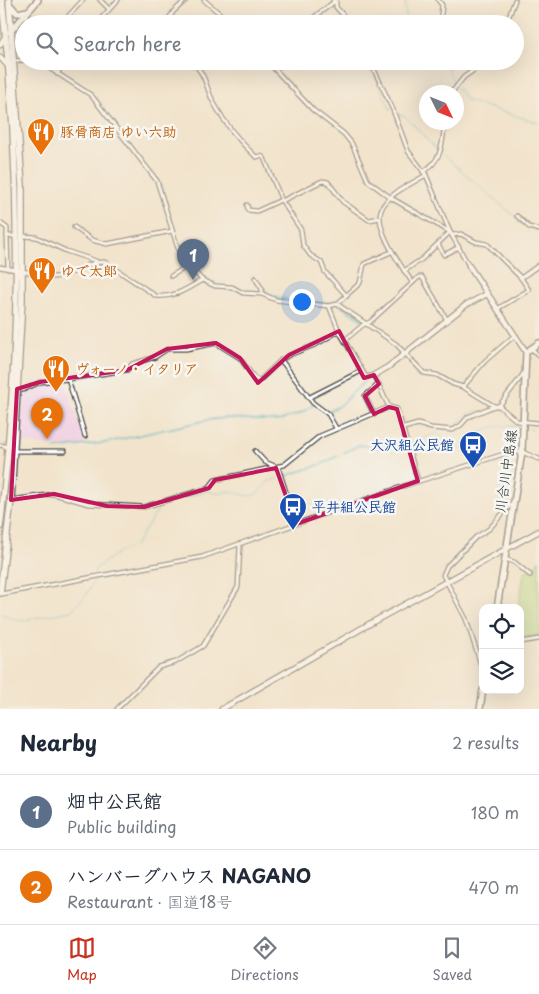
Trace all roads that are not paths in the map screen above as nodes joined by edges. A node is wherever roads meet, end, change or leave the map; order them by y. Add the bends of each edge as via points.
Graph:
1 (2, 0) edge
2 (38, 0) edge
3 (83, 0) edge
4 (100, 0) edge
5 (118, 0) edge
6 (186, 0) edge
7 (204, 0) edge
8 (438, 0) edge
9 (515, 0) edge
10 (9, 1) edge
11 (336, 1) edge
12 (30, 9) junction
13 (109, 10) junction
14 (25, 15) edge
15 (69, 15) edge
16 (104, 15) edge
17 (171, 15) edge
18 (222, 15) edge
19 (317, 15) edge
20 (343, 15) edge
21 (441, 15) edge
22 (509, 15) edge
23 (15, 26) edge
24 (11, 30) junction
25 (6, 36) junction
26 (0, 40) edge
27 (0, 45) edge
28 (0, 57) edge
29 (14, 61) joint
30 (8, 68) junction
31 (51, 70) edge
32 (59, 70) edge
33 (201, 70) edge
34 (276, 70) edge
35 (374, 70) edge
36 (474, 70) edge
37 (471, 72) joint
38 (57, 74) junction
39 (457, 85) edge
40 (444, 130) edge
41 (425, 173) junction
42 (391, 198) junction
43 (282, 200) junction
44 (247, 205) dead end
45 (517, 216) dead end
46 (380, 218) junction
47 (0, 223) edge
48 (74, 227) dead end
49 (539, 230) edge
50 (172, 231) junction
51 (451, 233) junction
52 (7, 236) junction
53 (16, 236) junction
54 (23, 236) junction
55 (438, 244) junction
56 (459, 247) junction
57 (391, 252) junction
58 (96, 261) junction
59 (539, 265) edge
60 (188, 266) junction
61 (469, 266) joint
62 (0, 267) edge
63 (8, 269) junction
64 (19, 270) junction
65 (404, 271) junction
66 (171, 276) dead end
67 (255, 278) dead end
68 (521, 278) junction
69 (202, 280) junction
70 (412, 282) junction
71 (262, 294) junction
72 (487, 294) junction
73 (346, 296) junction
74 (336, 304) junction
75 (329, 306) junction
76 (497, 309) junction
77 (447, 320) junction
78 (367, 324) junction
79 (338, 331) junction
80 (515, 335) junction
81 (346, 340) junction
82 (539, 343) edge
83 (528, 350) junction
84 (404, 354) junction
85 (539, 356) edge
86 (281, 360) junction
87 (361, 371) junction
88 (525, 373) junction
89 (374, 375) junction
90 (68, 379) junction
91 (379, 384) junction
92 (463, 387) junction
93 (17, 389) junction
94 (310, 397) junction
95 (496, 406) junction
96 (389, 407) junction
97 (374, 414) junction
98 (524, 423) junction
99 (539, 423) edge
100 (336, 428) junction
101 (404, 428) junction
102 (84, 436) dead end
103 (0, 445) edge
104 (11, 449) junction
105 (255, 451) dead end
106 (65, 452) dead end
107 (522, 452) junction
108 (539, 459) edge
109 (278, 467) junction
110 (418, 481) junction
111 (11, 500) junction
112 (514, 502) junction
113 (1, 504) edge
114 (296, 524) junction
115 (0, 527) edge
116 (539, 531) edge
117 (240, 545) junction
118 (507, 549) junction
119 (505, 559) junction
120 (530, 575) dead end
121 (446, 582) junction
122 (0, 593) edge
123 (498, 604) edge
124 (539, 639) edge
125 (524, 641) edge
126 (479, 659) edge
127 (482, 694) edge
128 (117, 709) edge
129 (222, 709) edge
130 (480, 709) edge

1 - 25 highway
2 - 12 main road
3 - 15 street
4 - 13 street
5 - 13 street
6 - 17 street
7 - 18 street
8 - 21 street via 442,5
9 - 22 street
10 - 12 main road via 16,13
10 - 24 highway
11 - 19 street
11 - 20 street via 336,7
12 - 14 main road
13 - 16 street
23 - 24 main road
24 - 25 main road
24 - 29 highway
25 - 26 street
25 - 27 street
25 - 30 highway
28 - 30 street
29 - 54 highway
30 - 53 highway
31 - 38 street
32 - 38 street
33 - 43 street via 214,103 230,128 249,151 264,158
34 - 42 street via 313,110 344,134 352,144 368,181
35 - 41 street via 408,151
36 - 37 street
37 - 39 street
38 - 50 street via 95,99 157,181
40 - 41 street via 440,155
41 - 42 street
41 - 51 street
42 - 46 street via 382,208
42 - 51 street
43 - 44 street via 257,211 248,210
43 - 46 street via 322,181 328,182 343,202 368,220
43 - 73 street via 301,230 307,250 321,262 325,272
45 - 49 street via 529,227
46 - 57 street
47 - 52 street via 7,228
48 - 50 street via 92,240 107,244
50 - 60 street via 180,255
51 - 55 street
51 - 56 street
51 - 68 street via 486,244
52 - 53 street
52 - 63 street
53 - 64 highway
54 - 58 street via 36,237
54 - 64 highway
55 - 56 street via 444,255
55 - 65 street
56 - 61 street
57 - 65 street
57 - 73 street via 364,264 363,280
58 - 64 street via 54,277
58 - 69 street via 105,262 156,296 174,295
59 - 68 street
60 - 66 street
60 - 69 street
61 - 72 street
62 - 63 street
63 - 64 street
64 - 93 highway
64 - 104 highway
65 - 70 street
67 - 71 street
68 - 76 street via 529,290
69 - 71 street via 243,293
70 - 77 street via 422,276
70 - 78 street
71 - 75 street via 276,300
72 - 76 street
72 - 77 street
73 - 74 street
74 - 75 street
74 - 78 street
75 - 79 street
76 - 80 street
77 - 84 street
78 - 81 street
78 - 84 street via 396,344
79 - 81 street
79 - 86 street
80 - 83 street
80 - 92 street via 485,361
81 - 87 street
82 - 83 main road
83 - 85 street
83 - 88 main road, 川合川中島線
84 - 89 street
84 - 92 street via 424,372
86 - 90 street via 260,380 255,379 240,358 216,343 209,343 186,350 167,350 132,364 128,370
86 - 94 street
87 - 89 street via 366,378
87 - 94 street
88 - 95 street
88 - 98 main road, 川合川中島線
89 - 91 street
90 - 93 street
90 - 102 street
91 - 96 street
91 - 97 street via 365,396
92 - 95 street
93 - 104 highway
94 - 100 street via 315,406 328,414
95 - 98 street via 512,419
95 - 101 street via 468,417 452,430 418,424
96 - 97 street
96 - 101 street via 397,410
97 - 100 street
98 - 99 street
98 - 107 main road, 川合川中島線
100 - 109 street via 310,442
101 - 110 street
103 - 104 street
104 - 106 street
104 - 111 highway
104 - 113 highway
105 - 109 street via 265,462
107 - 108 street
107 - 110 street via 510,452
107 - 112 main road, 川合川中島線
109 - 111 street via 216,480 209,488 144,508 89,504 54,494
109 - 114 street
110 - 114 street
111 - 122 highway
112 - 118 main road, 川合川中島線
112 - 121 street via 447,566 443,575
113 - 115 highway
114 - 117 street
116 - 118 street
117 - 122 street via 202,557
117 - 128 street via 238,587 203,646 176,662 160,667
118 - 119 main road, 川合川中島線
118 - 121 street
119 - 120 street
119 - 123 main road, 川合川中島線
121 - 126 street via 466,619
121 - 129 street
124 - 125 street
127 - 130 main road

